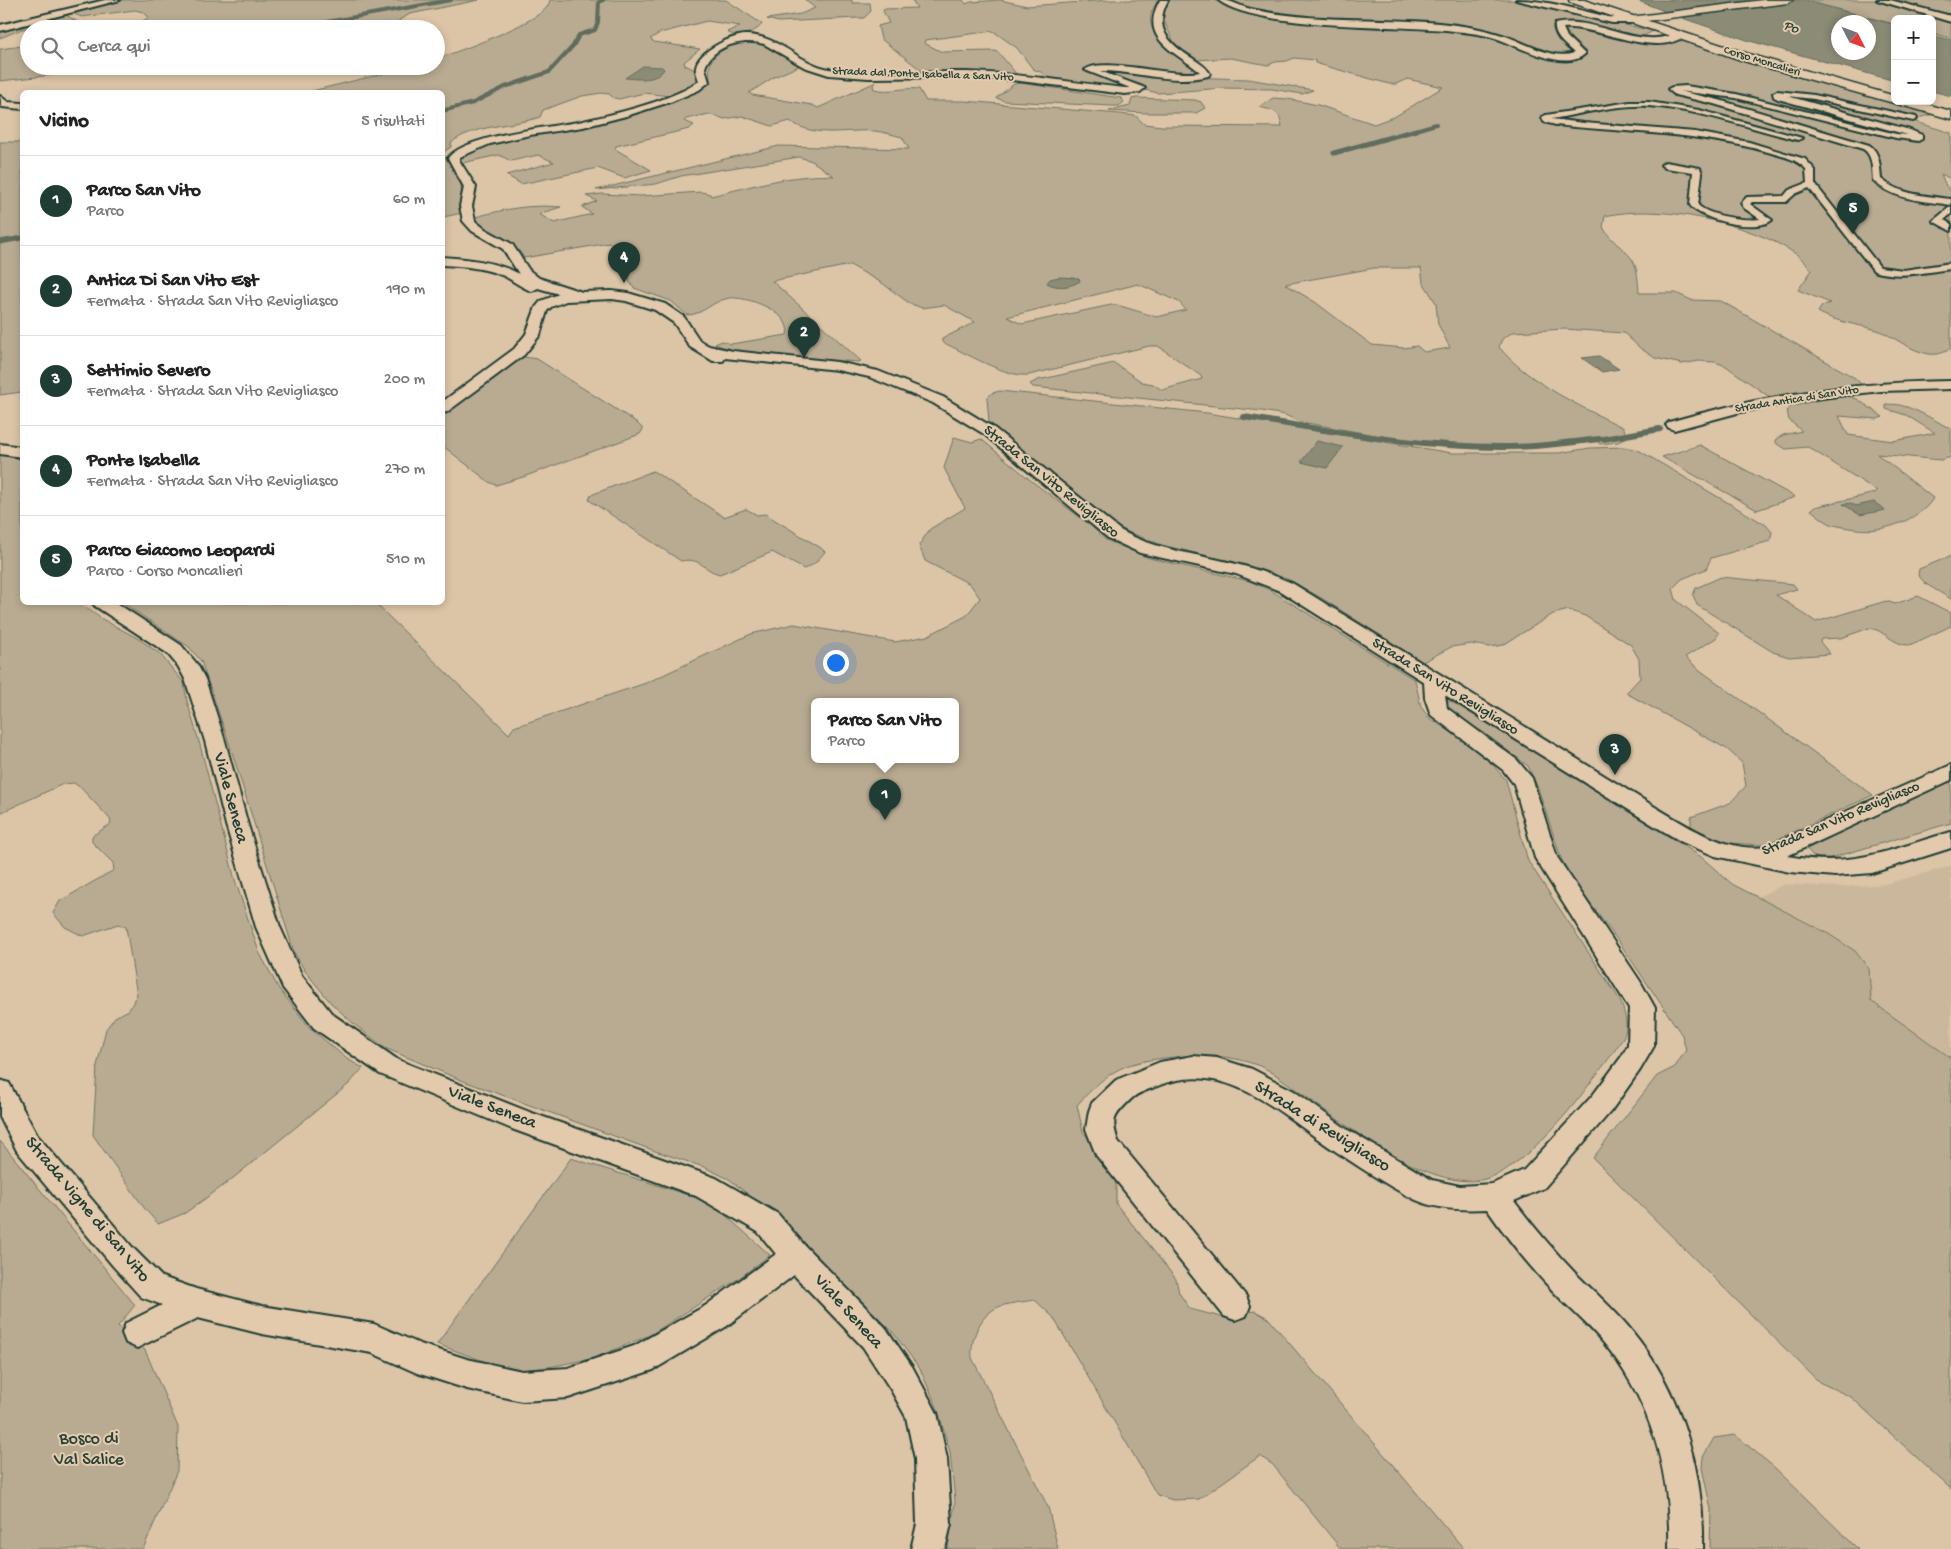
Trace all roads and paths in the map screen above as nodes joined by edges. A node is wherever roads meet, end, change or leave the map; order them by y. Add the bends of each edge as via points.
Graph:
1 (116, 0) edge
2 (1164, 0) edge
3 (1222, 0) edge
4 (1520, 0) edge
5 (1574, 0) edge
6 (1788, 0) edge
7 (1882, 0) edge
8 (1951, 19) edge
9 (29, 20) edge
10 (1630, 20) junction
11 (20, 22) edge
12 (0, 28) edge
13 (1680, 36) junction
14 (0, 99) edge
15 (1891, 99) edge
16 (1915, 105) edge
17 (20, 106) edge
18 (1951, 115) edge
19 (1912, 119) dead end
20 (1809, 141) dead end
21 (1845, 150) dead end
22 (1871, 153) junction
23 (445, 154) edge
24 (456, 155) junction
25 (1665, 165) dead end
26 (1811, 184) junction
27 (1951, 202) edge
28 (1951, 208) edge
29 (1951, 228) edge
30 (445, 262) edge
31 (1951, 266) edge
32 (577, 295) junction
33 (554, 300) junction
34 (1951, 385) edge
35 (445, 407) edge
36 (1674, 425) dead end
37 (0, 449) edge
38 (20, 452) edge
39 (106, 605) edge
40 (1434, 680) junction
41 (1951, 772) edge
42 (1951, 840) edge
43 (1747, 856) junction
44 (0, 1091) edge
45 (1494, 1196) junction
46 (796, 1256) junction
47 (196, 1303) junction
48 (1235, 1306) dead end
49 (137, 1333) dead end
50 (928, 1549) edge
51 (1686, 1549) edge

1 - 9 street
2 - 24 street, Strada dal Ponte Isabella a San Vito via 1157,13 1162,37 1205,74 1152,74 1100,67 1090,70 1140,88 1125,91 988,75 830,72 812,68 762,41 745,38 725,44 704,60 700,65 704,82 682,94 600,120 487,142
3 - 13 street via 1243,9 1276,15 1477,31 1561,57 1580,54 1558,30 1562,24 1648,41
4 - 10 street, Corso Moncalieri via 1612,20
5 - 10 main road, Corso Moncalieri
6 - 10 main road
7 - 8 street
10 - 13 main road, Corso Moncalieri
11 - 12 street
13 - 15 main road, Corso Moncalieri
14 - 17 street via 2,104
16 - 18 main road
19 - 22 street via 1814,97 1777,93 1908,132 1918,139 1736,96 1686,88 1672,89 1866,147
20 - 26 street via 1700,112 1654,104 1630,104 1546,117 1556,123 1744,141 1804,163 1811,172
21 - 22 street
22 - 27 street via 1876,161 1877,180 1882,184 1904,194
23 - 24 street, Strada dal Ponte Isabella a San Vito
24 - 32 street via 453,158 470,187 466,206 474,229 503,242 525,274
25 - 26 street via 1697,170 1694,205 1698,210 1729,219 1761,223 1767,220 1747,206 1746,201 1786,199 1792,192
26 - 31 street via 1872,265 1889,273
28 - 29 street via 1938,221
30 - 33 street via 499,268
32 - 33 street, Strada San Vito Revigliasco
32 - 40 street, Strada San Vito Revigliasco via 628,297 660,307 679,320 695,344 719,359 886,390 955,412 989,431 1110,533 1148,550 1235,569 1286,587
33 - 35 street via 541,310 533,335 519,352
34 - 36 street, Strada Antica di San Vito via 1836,391 1732,410
37 - 38 street
39 - 46 street, Viale Seneca via 174,649 195,679 268,927 292,981 323,1021 389,1067 706,1187 768,1223
40 - 43 street, Strada San Vito Revigliasco via 1682,832 1718,848
40 - 45 street, Strada di Revigliasco via 1438,711 1510,765 1524,783 1546,858 1642,1008 1641,1046 1602,1103 1534,1179
41 - 43 street, Strada San Vito Revigliasco via 1770,854
42 - 43 street via 1867,866 1847,868 1808,867
44 - 47 street, Strada Vigne di San Vito via 27,1143 123,1257 152,1287
45 - 48 street, Strada di Revigliasco via 1460,1198 1426,1191 1338,1138 1285,1099 1217,1069 1193,1067 1160,1073 1125,1088 1102,1111 1100,1129 1106,1147
45 - 51 street via 1544,1260 1591,1307 1638,1364 1679,1463 1686,1495
46 - 47 street, Strada Vigne di San Vito via 716,1316 642,1359 568,1384 522,1386 467,1374 417,1358 374,1339 268,1321
46 - 50 street, Viale Seneca via 874,1337 921,1413 931,1459 934,1524
47 - 49 street

